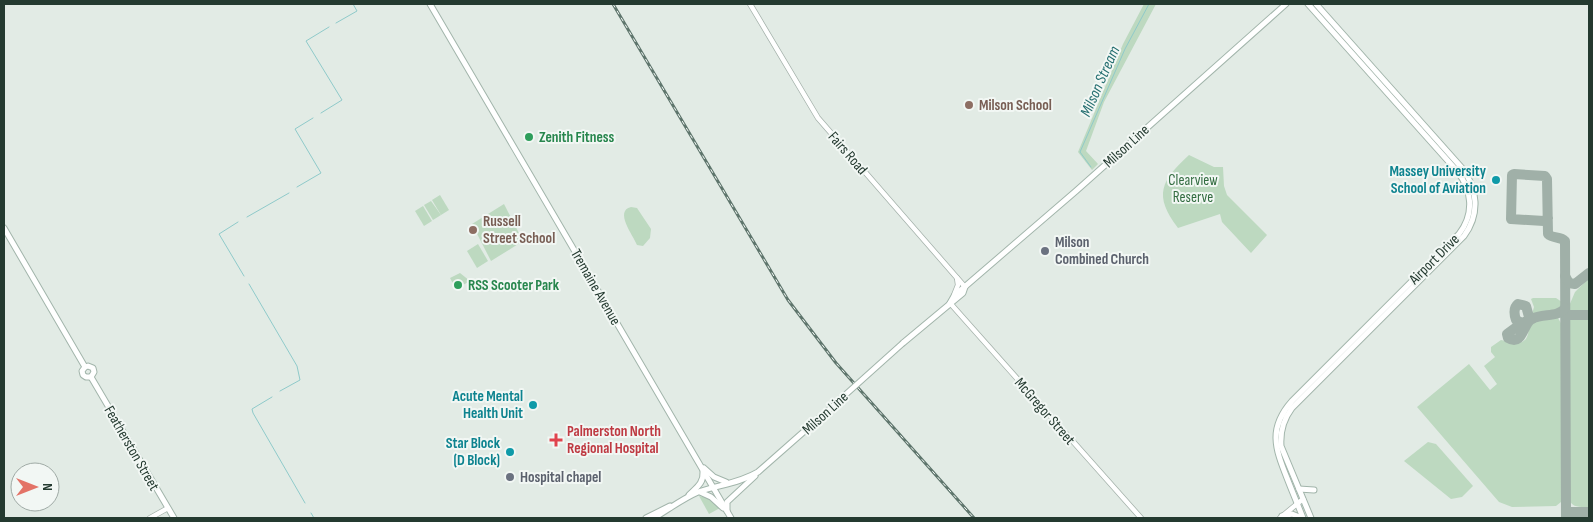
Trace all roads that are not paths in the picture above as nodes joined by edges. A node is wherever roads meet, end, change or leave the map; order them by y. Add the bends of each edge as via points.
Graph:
1 (430, 4) edge
2 (750, 4) edge
3 (1286, 4) edge
4 (1308, 4) edge
5 (1316, 4) edge
6 (4, 228) edge
7 (957, 278) junction
8 (965, 287) junction
9 (954, 296) junction
10 (950, 303) junction
11 (84, 367) junction
12 (91, 377) junction
13 (695, 456) junction
14 (701, 467) junction
15 (758, 472) junction
16 (732, 482) junction
17 (713, 487) junction
18 (1299, 489) junction
19 (1314, 490) dead end
20 (698, 492) junction
21 (1303, 499) junction
22 (683, 500) junction
23 (1297, 503) junction
24 (673, 505) junction
25 (168, 508) junction
26 (729, 515) edge
27 (1281, 517) edge
28 (150, 518) edge
29 (174, 518) edge
30 (646, 518) edge
31 (654, 518) edge
32 (1140, 518) edge
33 (1303, 518) edge
34 (1310, 518) edge

1 - 13 main road, Tremaine Avenue
2 - 7 street, Fairs Road via 818,118
3 - 8 main road, Milson Line
4 - 23 main road, Airport Drive via 1460,176 1468,190 1470,207 1466,224 1459,234 1292,401 1281,416 1276,450
5 - 18 main road, Airport Drive via 1462,168 1473,187 1476,204 1464,236 1289,413 1282,429 1281,446
6 - 11 main road
7 - 8 street, Fairs Road
7 - 9 street
8 - 9 main road, Milson Line
8 - 10 main road, Milson Line via 963,293
9 - 10 main road, Milson Line
10 - 15 main road, Milson Line, bridge
10 - 32 street, McGregor Street
11 - 12 main road via 83,375
11 - 12 main road via 93,368
12 - 25 main road, Featherston Street
13 - 14 main road, Tremaine Avenue
13 - 16 main road via 714,477
14 - 17 main road, Tremaine Avenue
14 - 22 main road via 701,482
15 - 16 main road, Milson Line
15 - 26 main road via 727,502
16 - 17 main road, Milson Line
17 - 20 main road, Milson Line
17 - 26 main road, Tremaine Avenue
18 - 19 main road
18 - 21 main road, Airport Drive
20 - 22 main road, Milson Line
20 - 26 main road via 711,497
21 - 23 street
21 - 34 main road, Airport Drive
22 - 24 main road, Milson Line
23 - 27 street
23 - 33 main road, Airport Drive
24 - 30 main road
24 - 31 main road
25 - 28 street
25 - 29 main road, Featherston Street
27 - 33 main road via 1292,514

